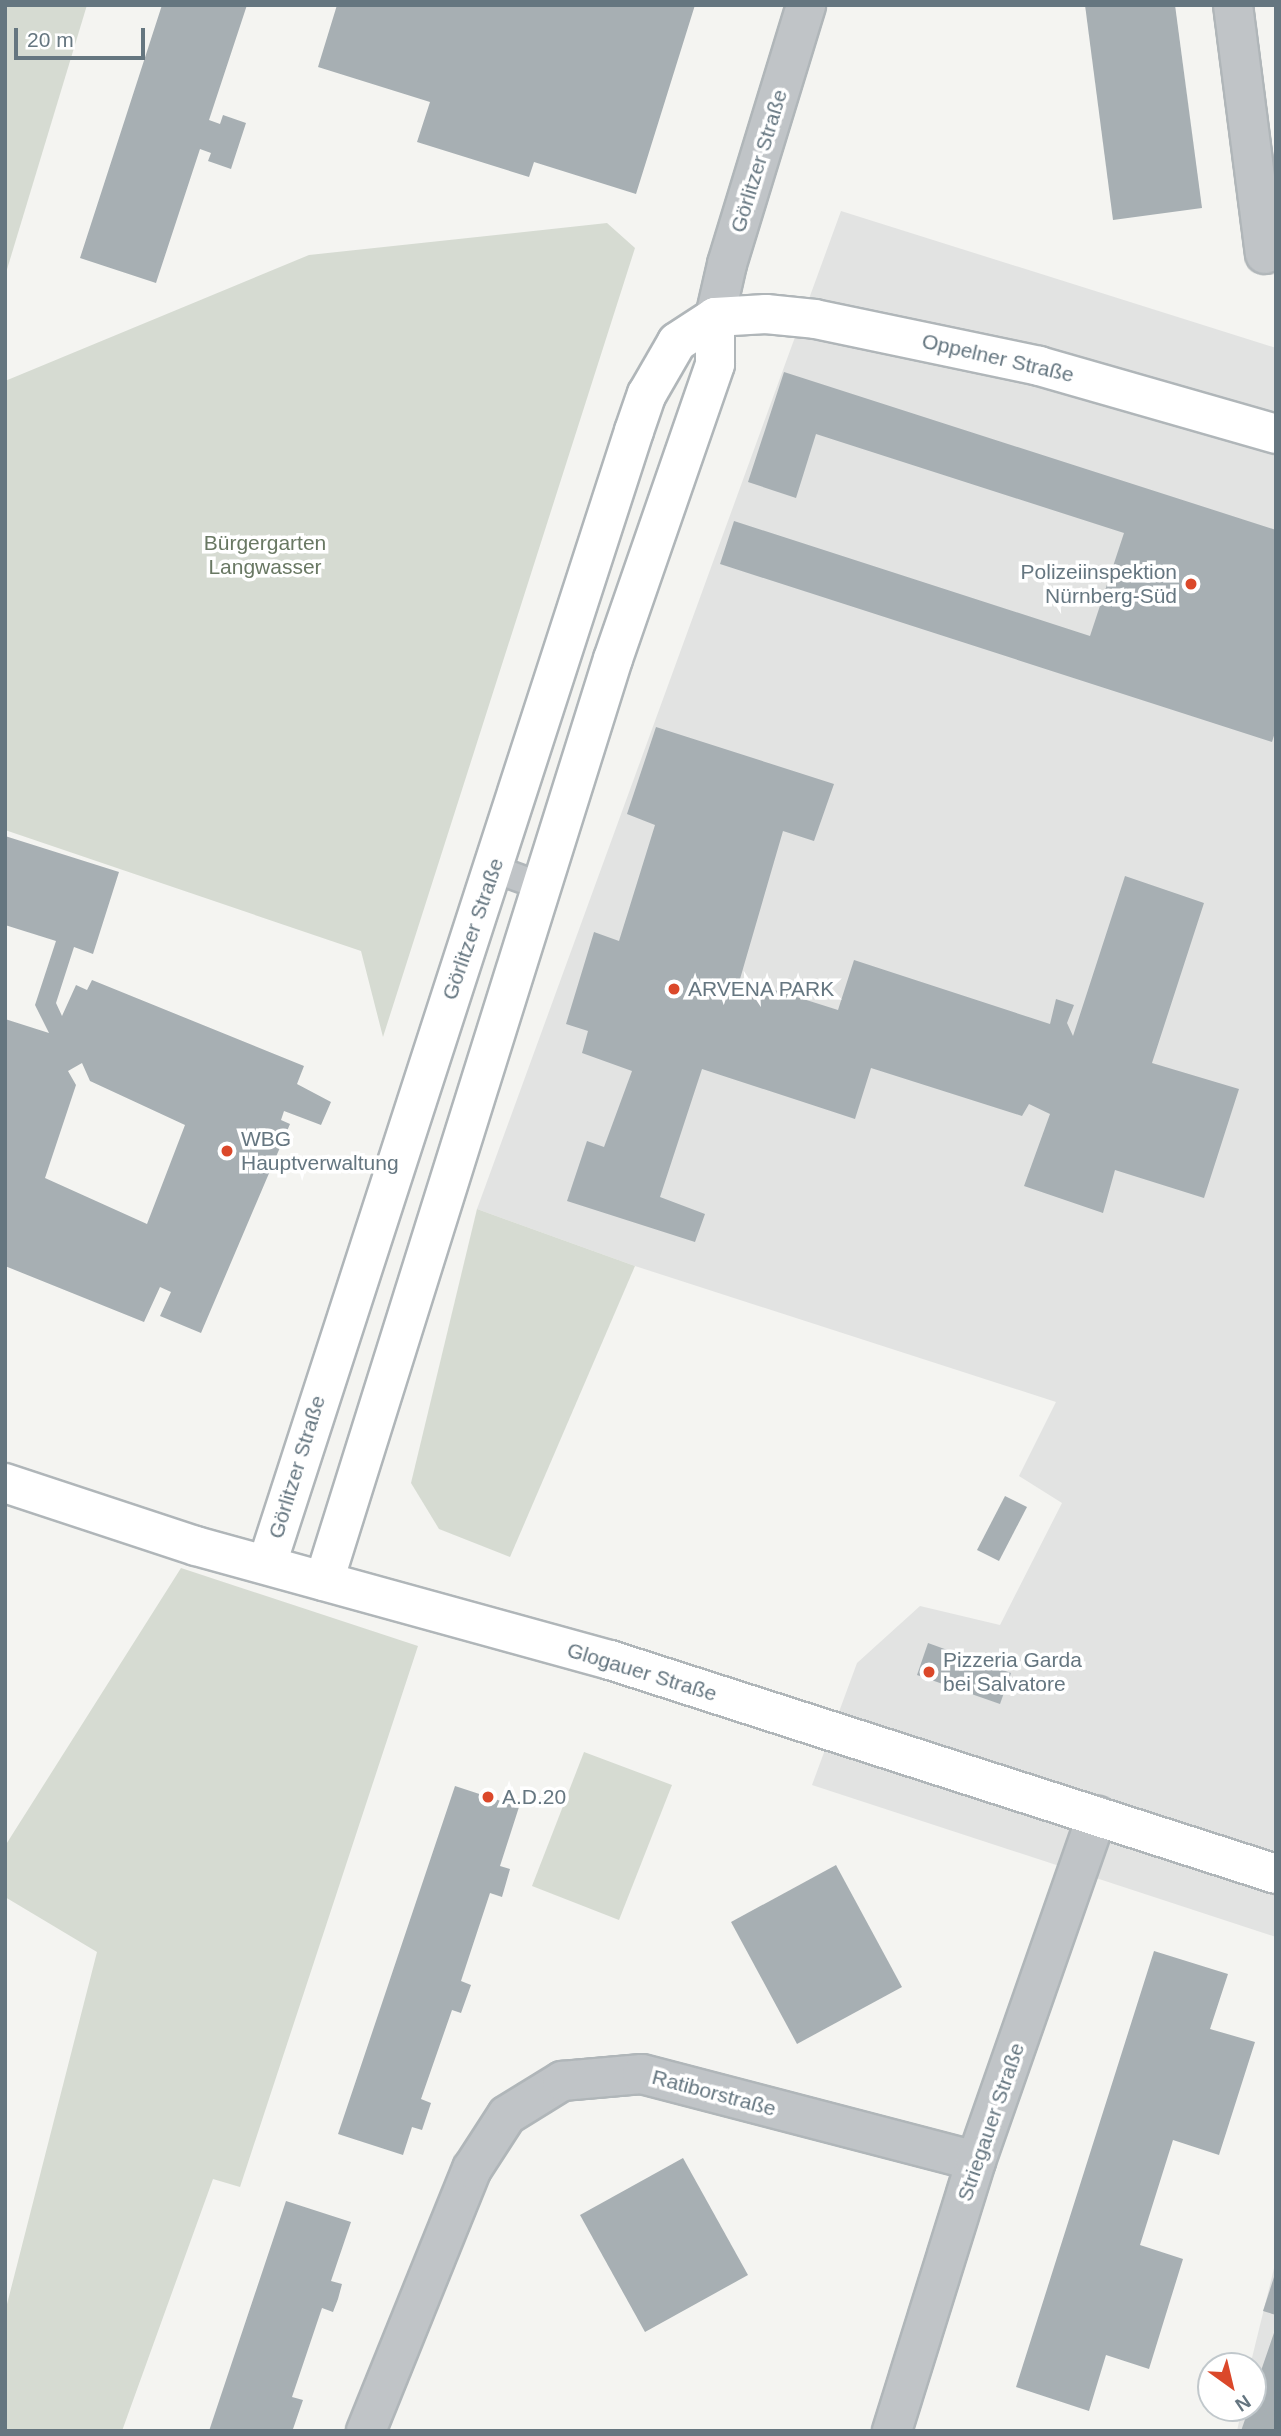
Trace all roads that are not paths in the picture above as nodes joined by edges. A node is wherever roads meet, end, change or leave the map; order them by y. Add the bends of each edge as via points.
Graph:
1 (806, 5) edge
2 (1233, 5) edge
3 (1265, 254) dead end
4 (715, 317) junction
5 (1276, 434) edge
6 (494, 869) junction
7 (541, 886) junction
8 (5, 1483) edge
9 (267, 1564) junction
10 (324, 1581) junction
11 (1097, 1816) junction
12 (1276, 1874) edge
13 (976, 2161) junction
14 (366, 2431) edge
15 (892, 2431) edge

1 - 4 street, Görlitzer Straße
2 - 3 street
4 - 5 street, Oppelner Straße via 766,314 815,319 950,346 1108,383
4 - 6 street, Görlitzer Straße via 677,342 647,394
4 - 7 street, Görlitzer Straße via 715,364
6 - 7 lane
6 - 9 street, Görlitzer Straße
7 - 10 street, Görlitzer Straße
8 - 9 street, Glogauer Straße
9 - 10 street, Glogauer Straße
10 - 11 street, Glogauer Straße via 610,1660
11 - 12 street, Glogauer Straße
11 - 13 street, Striegauer Straße
13 - 14 street, Ratiborstraße via 642,2074 562,2081 507,2115 472,2169
13 - 15 street, Striegauer Straße

